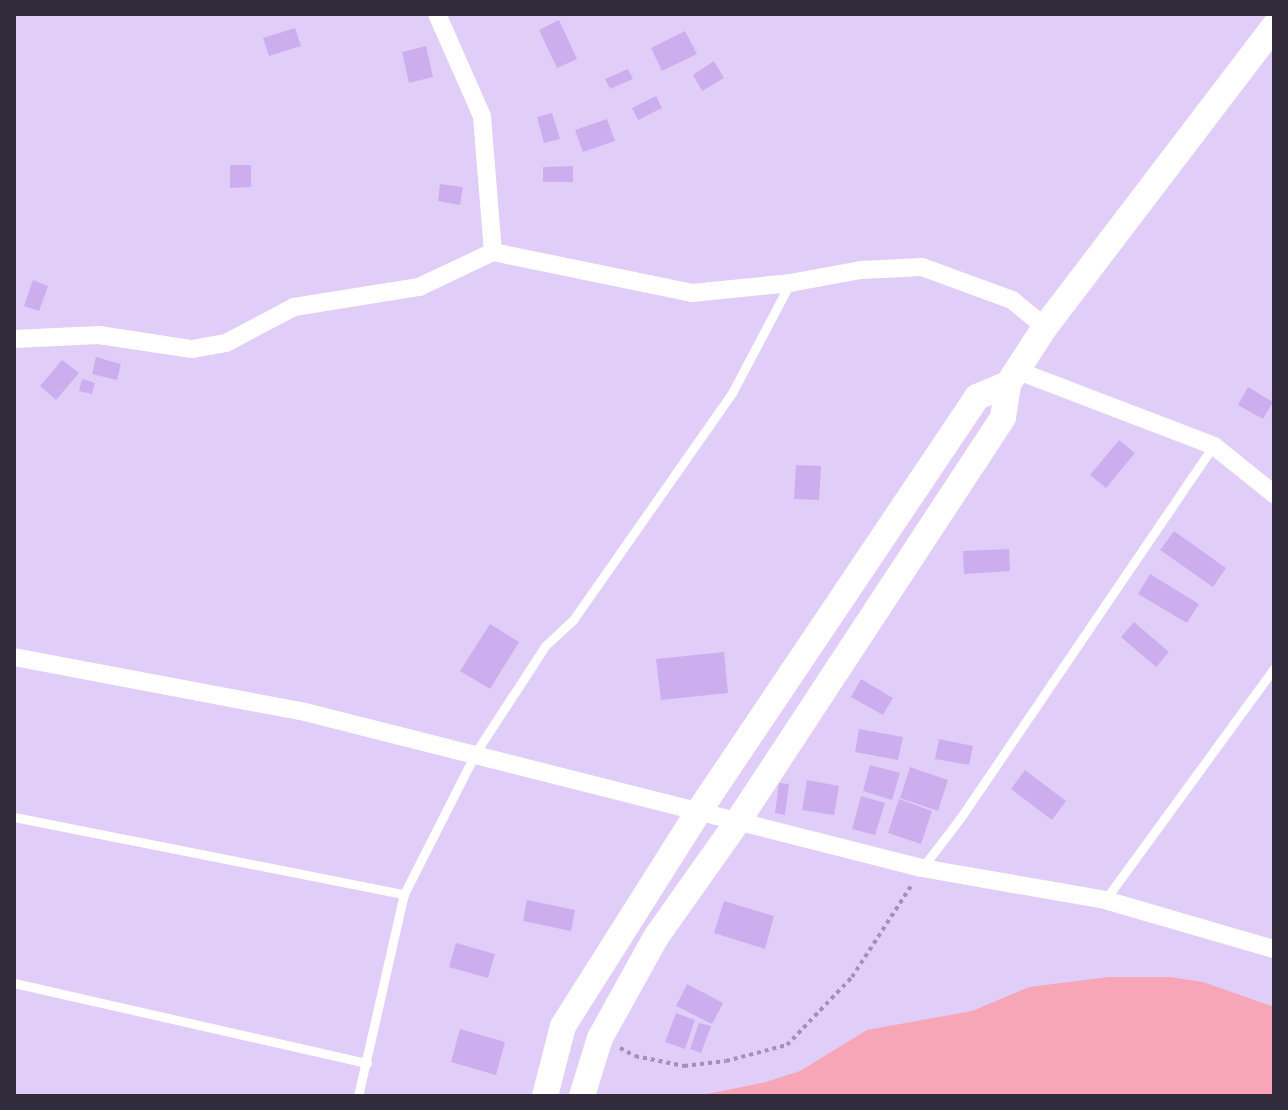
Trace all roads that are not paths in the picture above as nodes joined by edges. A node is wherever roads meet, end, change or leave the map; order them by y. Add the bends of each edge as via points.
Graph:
1 (437, 14) edge
2 (1274, 26) edge
3 (493, 252) junction
4 (790, 283) junction
5 (1045, 327) junction
6 (14, 339) edge
7 (1013, 378) junction
8 (1214, 446) junction
9 (1274, 494) edge
10 (14, 657) edge
11 (1274, 668) edge
12 (476, 752) junction
13 (699, 811) junction
14 (14, 817) edge
15 (738, 821) junction
16 (922, 868) junction
17 (404, 894) junction
18 (1105, 900) junction
19 (1272, 945) edge
20 (14, 983) edge
21 (367, 1063) junction
22 (358, 1096) edge
23 (545, 1096) edge
24 (582, 1096) edge

1 - 3 street via 482,116
2 - 5 main road
3 - 4 street via 692,293
3 - 6 street via 419,287 294,307 226,343 192,349 99,335
4 - 5 street via 861,270 922,267 1012,300
4 - 12 lane via 732,393 573,620 545,646
5 - 7 main road
7 - 8 street
7 - 13 main road via 977,397
7 - 15 main road via 1003,417
8 - 9 street
8 - 16 lane
10 - 12 street via 305,712
11 - 18 lane
12 - 13 street
12 - 17 lane
13 - 15 street
13 - 23 main road via 563,1026
14 - 17 lane
15 - 16 street
15 - 24 main road via 656,937 600,1038
16 - 18 street
17 - 21 lane
18 - 19 street
20 - 21 lane
21 - 22 lane

